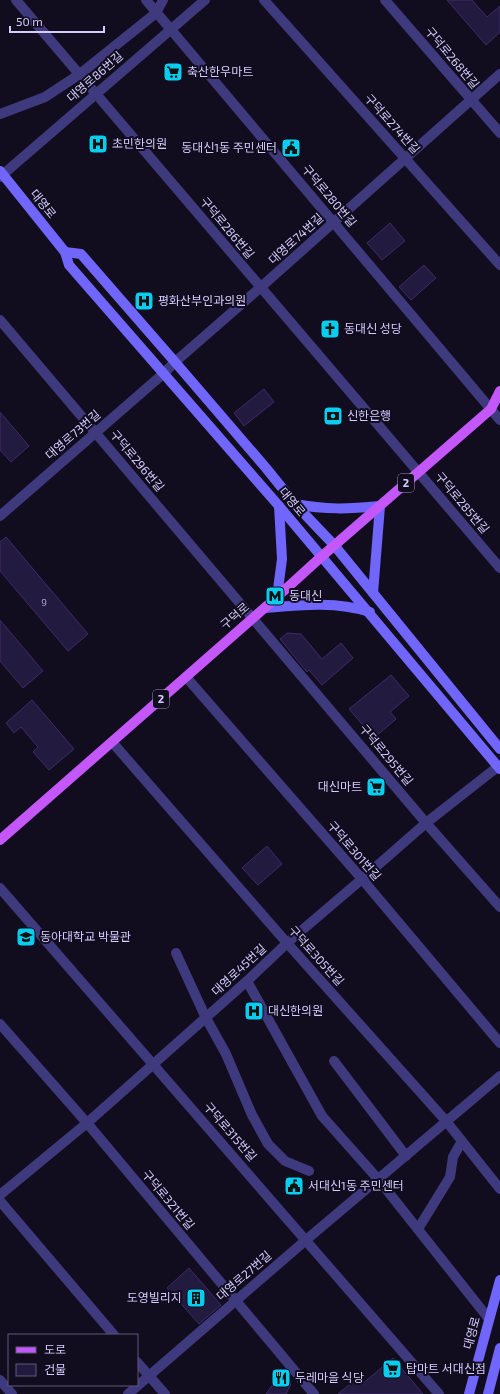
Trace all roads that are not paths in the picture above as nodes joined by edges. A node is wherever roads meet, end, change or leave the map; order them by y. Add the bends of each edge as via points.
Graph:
1 (16, 0) edge
2 (146, 0) edge
3 (164, 0) edge
4 (205, 0) edge
5 (264, 0) edge
6 (385, 0) edge
7 (156, 12) junction
8 (171, 29) junction
9 (80, 74) junction
10 (500, 74) edge
11 (96, 94) junction
12 (471, 100) junction
13 (0, 114) edge
14 (500, 133) edge
15 (405, 159) junction
16 (1, 174) edge
17 (334, 222) junction
18 (65, 252) junction
19 (500, 265) edge
20 (261, 287) junction
21 (0, 320) edge
22 (175, 362) junction
23 (163, 374) junction
24 (500, 392) edge
25 (496, 407) edge
26 (500, 420) edge
27 (96, 433) junction
28 (419, 472) junction
29 (295, 504) junction
30 (279, 506) junction
31 (380, 506) junction
32 (0, 516) edge
33 (334, 545) junction
34 (321, 557) junction
35 (500, 568) edge
36 (373, 594) junction
37 (277, 597) junction
38 (265, 608) junction
39 (370, 612) junction
40 (253, 618) junction
41 (186, 677) junction
42 (112, 742) junction
43 (500, 749) edge
44 (499, 767) edge
45 (426, 823) junction
46 (0, 840) edge
47 (362, 880) junction
48 (0, 888) edge
49 (500, 908) edge
50 (286, 943) junction
51 (176, 953) dead end
52 (247, 981) junction
53 (206, 1018) junction
54 (0, 1024) edge
55 (500, 1043) edge
56 (334, 1061) dead end
57 (154, 1064) junction
58 (500, 1076) edge
59 (446, 1121) junction
60 (87, 1123) junction
61 (462, 1142) junction
62 (406, 1156) junction
63 (309, 1171) dead end
64 (378, 1179) junction
65 (500, 1189) edge
66 (0, 1195) edge
67 (0, 1201) edge
68 (418, 1229) junction
69 (306, 1240) junction
70 (500, 1280) edge
71 (236, 1301) junction
72 (489, 1319) junction
73 (113, 1334) edge
74 (500, 1348) edge
75 (138, 1363) edge
76 (149, 1376) junction
77 (0, 1380) edge
78 (138, 1385) edge
79 (137, 1386) edge
80 (12, 1394) edge
81 (128, 1394) edge
82 (165, 1394) edge
83 (314, 1394) edge
84 (439, 1394) edge
85 (469, 1394) edge
86 (488, 1394) edge

1 - 9 street, 구덕로286번길
2 - 7 street, 구덕로280번길
3 - 7 street
4 - 8 street, 대영로86번길
5 - 15 street, 구덕로274번길
6 - 12 street, 구덕로268번길
7 - 8 street, 구덕로280번길
7 - 9 street
8 - 11 street, 대영로86번길
8 - 17 street, 구덕로280번길
9 - 11 street, 구덕로286번길
9 - 13 street via 45,97
10 - 12 street, 대영로74번길
11 - 16 street, 대영로86번길
11 - 20 street, 구덕로286번길
12 - 14 street, 구덕로268번길
12 - 15 street, 대영로74번길
15 - 17 street, 대영로74번길
15 - 19 street, 구덕로274번길
16 - 18 main road, 대영로
17 - 20 street, 대영로74번길
17 - 25 street, 구덕로280번길
18 - 22 main road, 대영로 via 81,254
18 - 23 main road, 대영로 via 69,265
20 - 22 street, 대영로74번길
20 - 28 street, 구덕로286번길
21 - 27 street, 구덕로296번길
22 - 23 street, 대영로74번길
22 - 29 main road, 대영로
23 - 27 street, 대영로73번길
23 - 30 main road, 대영로
24 - 25 main road, 구덕로 / 2
25 - 26 street, 구덕로280번길
25 - 28 main road, 구덕로 / 2
27 - 32 street, 대영로73번길
27 - 40 street, 구덕로296번길
28 - 31 main road, 구덕로 / 2
28 - 35 street, 구덕로285번길
29 - 31 main road via 342,510
29 - 33 main road, 대영로
30 - 34 main road, 대영로
30 - 37 main road via 282,559
31 - 33 main road, 구덕로 / 2
31 - 36 main road
33 - 34 main road, 구덕로 / 2
33 - 36 main road, 대영로
34 - 37 main road, 구덕로 / 2
34 - 39 main road, 대영로
36 - 43 main road, 대영로
37 - 38 main road, 구덕로 / 2
38 - 39 main road via 319,604 339,605
38 - 40 main road, 구덕로 / 2
39 - 44 main road, 대영로
40 - 41 main road, 구덕로 / 2
40 - 45 street, 구덕로295번길
41 - 42 main road, 구덕로 / 2
41 - 47 street, 구덕로301번길
42 - 46 main road, 구덕로 / 2
42 - 50 street, 구덕로305번길
44 - 45 street, 대영로45번길
45 - 47 street, 대영로45번길
45 - 49 street, 구덕로295번길
47 - 50 street, 대영로45번길
47 - 55 street, 구덕로301번길
48 - 57 street, 구덕로315번길
50 - 52 street, 대영로45번길
50 - 59 street, 구덕로305번길
51 - 53 street
52 - 53 street, 대영로45번길
52 - 64 street via 322,1116
53 - 57 street, 대영로45번길
53 - 63 street via 226,1054 252,1115 268,1144 285,1161
54 - 60 street, 구덕로321번길
56 - 62 street
57 - 60 street, 대영로45번길
57 - 69 street, 구덕로315번길
58 - 59 street, 대영로27번길
59 - 61 street, 구덕로305번길
59 - 62 street, 대영로27번길
60 - 66 street, 대영로45번길
60 - 71 street, 구덕로321번길
61 - 65 street, 구덕로305번길
61 - 68 street via 453,1157 450,1177
62 - 64 street, 대영로27번길
64 - 68 street
64 - 69 street, 대영로27번길
67 - 73 street
68 - 72 street
69 - 71 street, 대영로27번길
69 - 84 street, 구덕로315번길
70 - 72 main road, 대영로
71 - 76 street, 대영로27번길
71 - 83 street, 구덕로321번길
72 - 85 main road, 대영로
74 - 86 main road
75 - 76 street
76 - 78 street, 대영로27번길
76 - 82 street
77 - 80 street
79 - 81 street, 대영로27번길

